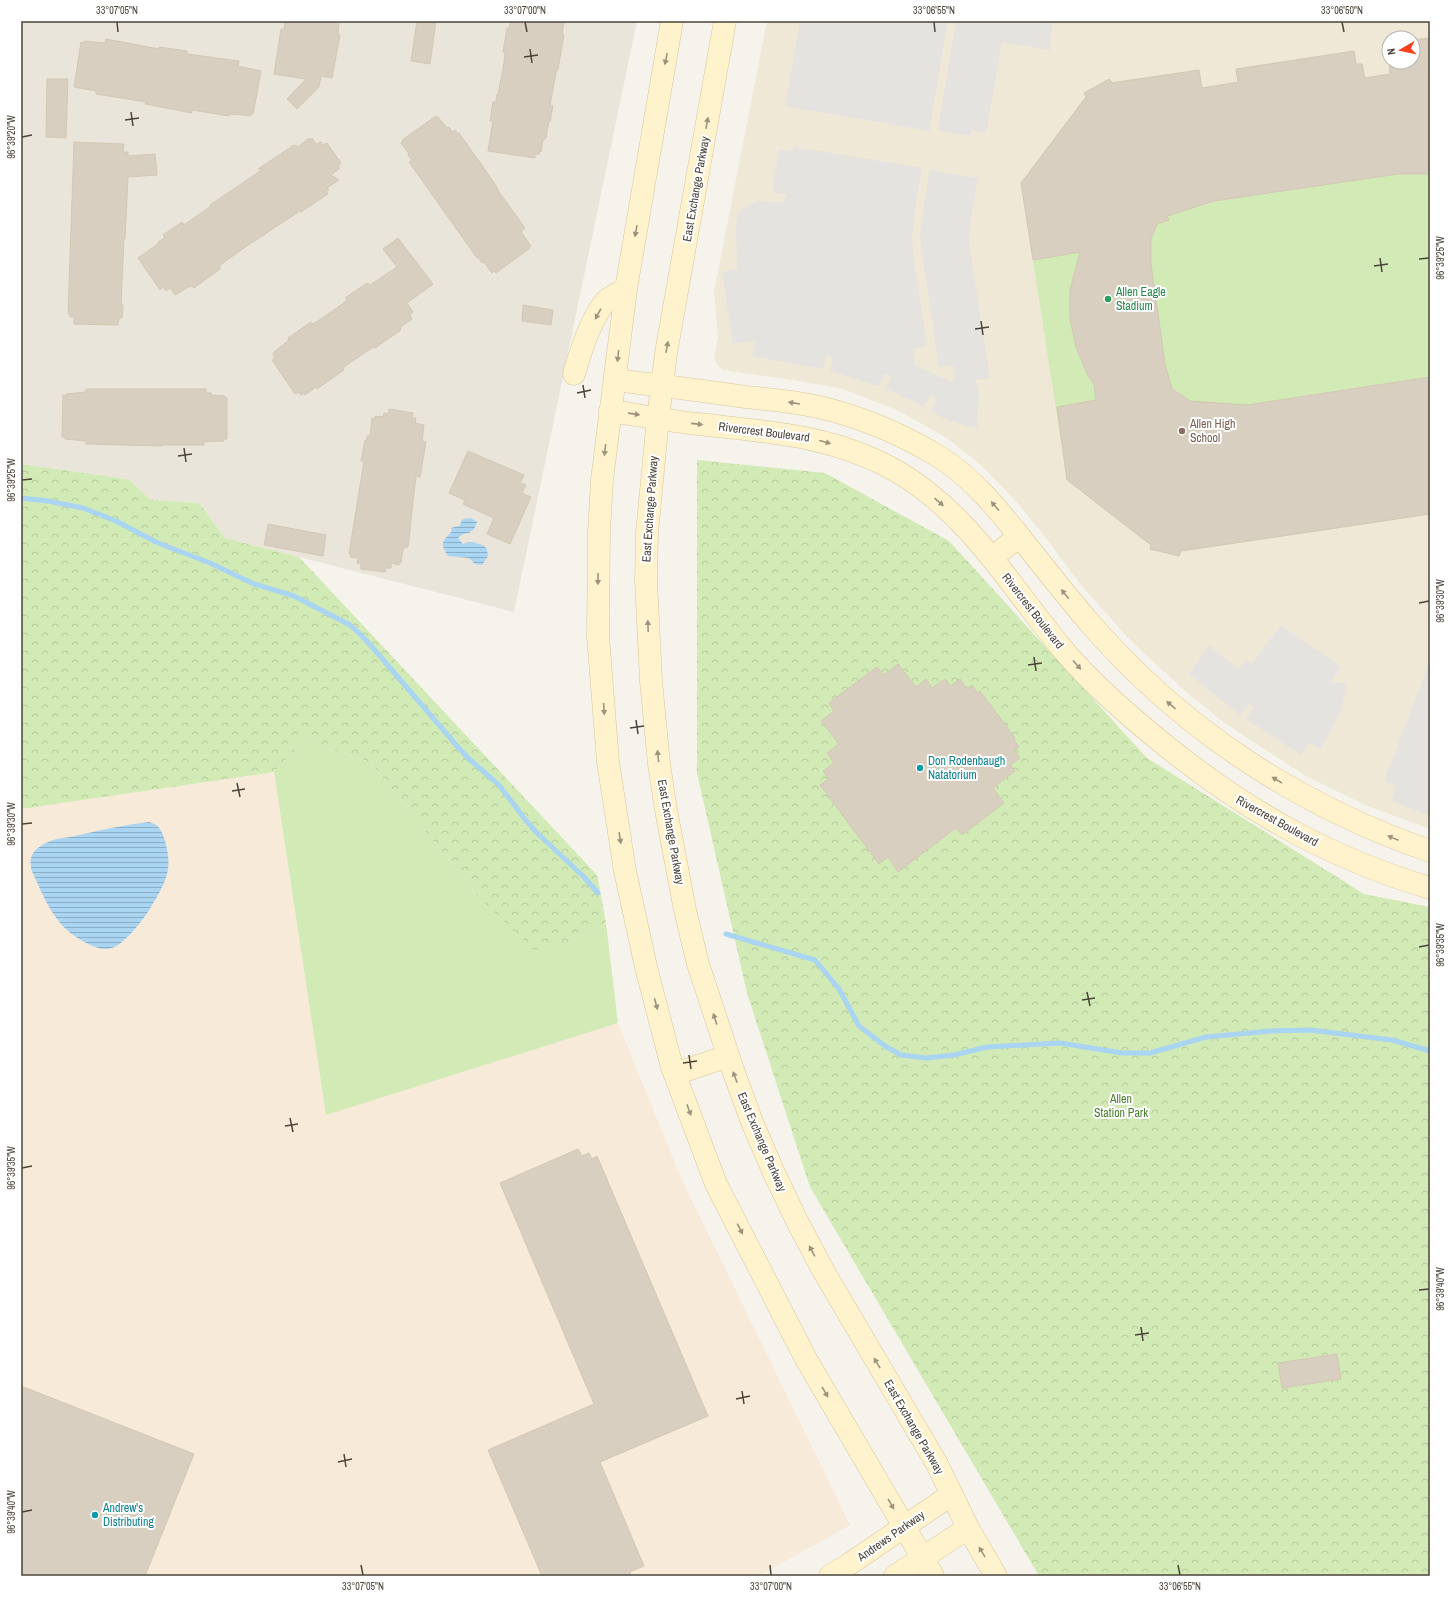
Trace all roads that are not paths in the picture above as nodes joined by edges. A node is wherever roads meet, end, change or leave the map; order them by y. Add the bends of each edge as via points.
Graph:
1 (672, 21) edge
2 (725, 21) edge
3 (626, 289) junction
4 (574, 374) dead end
5 (615, 380) junction
6 (662, 386) junction
7 (610, 411) junction
8 (658, 418) junction
9 (1019, 536) junction
10 (992, 558) junction
11 (1430, 851) edge
12 (1430, 888) edge
13 (728, 1056) junction
14 (675, 1074) junction
15 (951, 1495) junction
16 (904, 1526) junction
17 (968, 1528) junction
18 (922, 1557) junction
19 (830, 1576) edge
20 (895, 1576) edge
21 (933, 1576) edge
22 (996, 1576) edge

1 -> 3 main road
6 -> 2 main road, East Exchange Parkway
3 -> 4 main road via 605,301 579,354
3 -> 5 main road
5 - 6 main road
5 - 7 main road
6 - 8 main road, East Exchange Parkway
9 -> 6 main road via 982,492 959,471 927,451 881,428 837,411 807,405
7 -> 8 main road, Rivercrest Boulevard
7 -> 14 main road via 602,480 598,584 598,636 608,762 625,871 646,966
8 -> 10 main road, Rivercrest Boulevard via 809,438 858,452 899,472 924,489 960,520
13 -> 8 main road, East Exchange Parkway via 698,964 685,910 666,810 656,736 648,645 646,571
9 - 10 main road
11 -> 9 main road via 1377,831 1313,800 1262,772 1201,730 1124,661 1081,613
10 -> 12 main road, Rivercrest Boulevard via 1090,679 1124,713 1207,779 1283,827 1360,864
13 - 14 main road
15 -> 13 main road, East Exchange Parkway via 936,1464 851,1321 798,1224 752,1122
14 -> 16 main road via 716,1184 806,1358
15 - 16 main road, Andrews Parkway
15 - 17 main road, East Exchange Parkway
16 - 18 main road
16 - 19 main road, Andrews Parkway
17 - 18 main road
22 -> 17 main road, East Exchange Parkway
18 - 20 main road
18 - 21 main road

